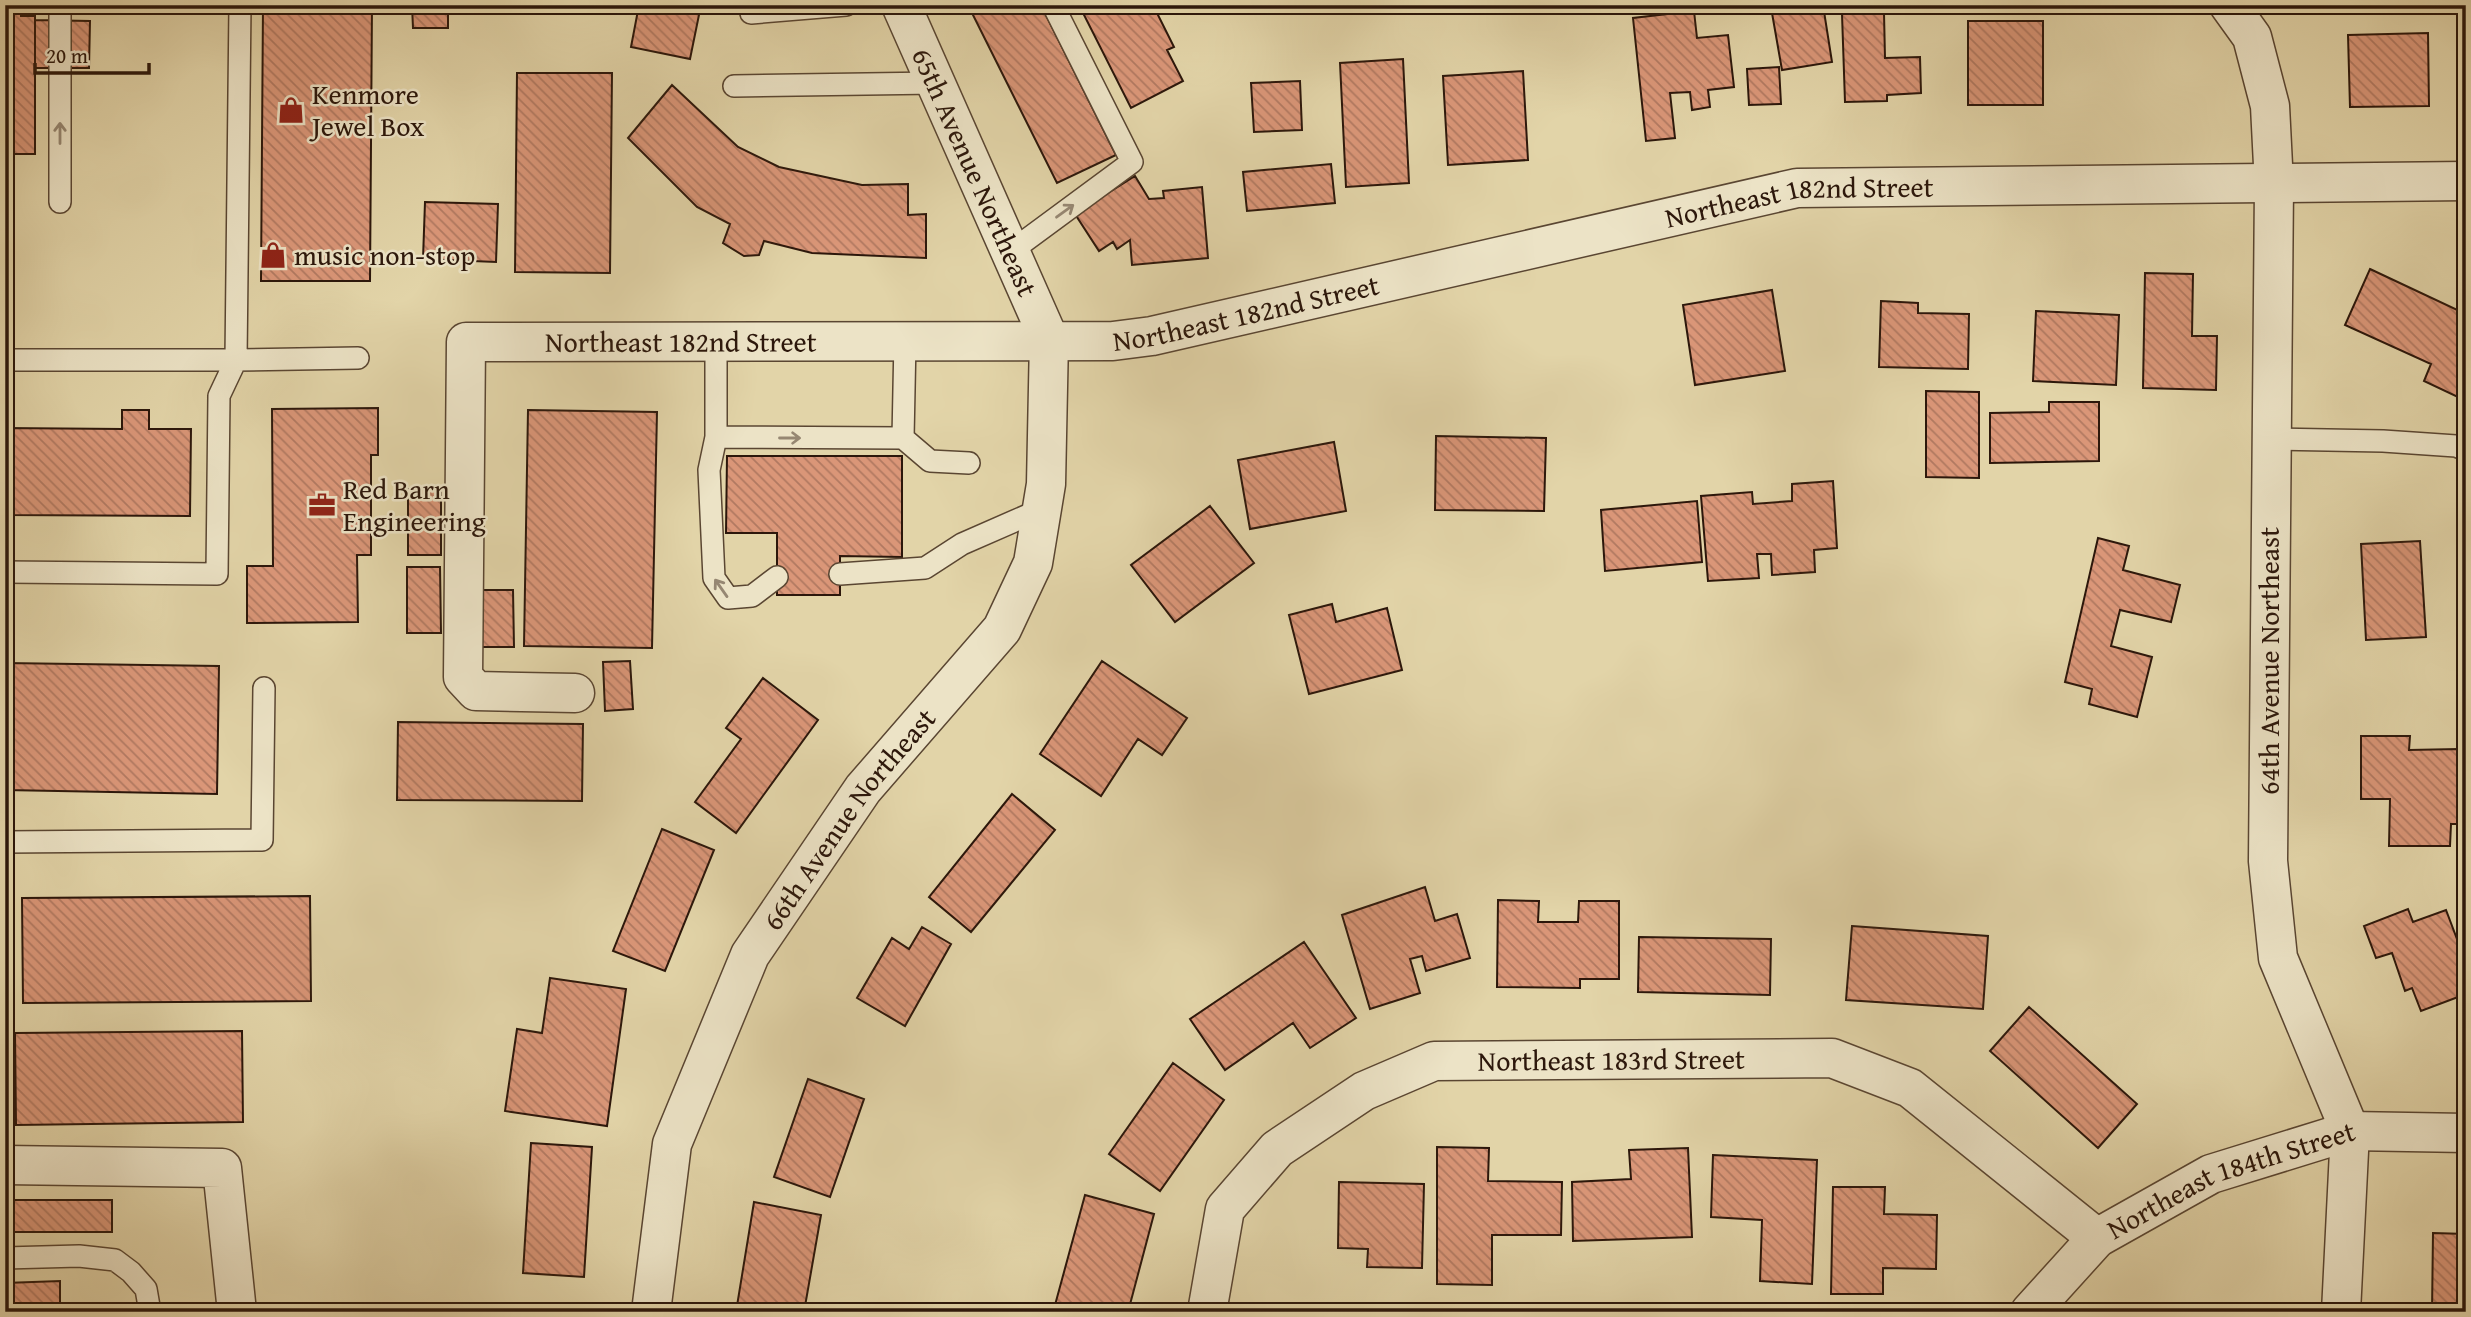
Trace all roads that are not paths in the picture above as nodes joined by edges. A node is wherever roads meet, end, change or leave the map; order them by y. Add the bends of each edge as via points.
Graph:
1 (60, 5) edge
2 (240, 5) edge
3 (846, 5) edge
4 (901, 5) edge
5 (1053, 5) edge
6 (2229, 5) edge
7 (751, 13) dead end
8 (936, 83) junction
9 (734, 86) dead end
10 (2466, 181) edge
11 (2274, 184) junction
12 (60, 202) dead end
13 (1010, 252) junction
14 (1049, 339) junction
15 (905, 340) junction
16 (716, 341) junction
17 (358, 358) dead end
18 (5, 360) edge
19 (236, 360) junction
20 (716, 437) junction
21 (904, 438) junction
22 (2271, 439) junction
23 (2466, 450) edge
24 (970, 463) dead end
25 (1042, 509) junction
26 (5, 572) edge
27 (840, 574) dead end
28 (777, 577) dead end
29 (264, 688) dead end
30 (575, 693) dead end
31 (5, 842) edge
32 (2350, 1131) junction
33 (2466, 1133) edge
34 (5, 1165) edge
35 (2097, 1238) junction
36 (5, 1258) edge
37 (150, 1312) edge
38 (237, 1312) edge
39 (652, 1312) edge
40 (1207, 1312) edge
41 (2030, 1312) edge
42 (2341, 1312) edge

12 -> 1 lane
2 - 19 lane
3 - 7 lane
4 - 8 street, 65th Avenue Northeast
13 -> 5 lane via 1132,162
6 - 11 street, 64th Avenue Northeast via 2252,37 2270,106
8 - 9 lane
8 - 13 street, 65th Avenue Northeast
10 - 11 street, Northeast 182nd Street
11 - 14 street, Northeast 182nd Street via 1797,188 1152,336 1113,341
11 - 22 street, 64th Avenue Northeast
13 - 14 street, 65th Avenue Northeast
14 - 15 street, Northeast 182nd Street
14 - 25 street, 66th Avenue Northeast
15 - 16 street, Northeast 182nd Street
15 - 21 lane
16 - 20 lane
16 - 30 street, Northeast 182nd Street via 466,342 463,677 475,691
17 - 19 lane
18 - 19 lane
19 - 26 lane via 219,396 217,574
20 -> 21 lane
28 -> 20 lane via 752,596 728,598 713,578 709,470
21 - 24 lane via 930,461
22 - 23 lane via 2384,441
22 - 32 street, 64th Avenue Northeast via 2268,861 2278,958
25 - 27 lane via 962,544 925,568
25 - 39 street, 66th Avenue Northeast via 1033,563 1002,629 863,789 750,955 672,1144
29 - 31 lane via 262,841
32 - 33 street, Northeast 184th Street
32 - 35 street, Northeast 184th Street via 2211,1174
32 - 42 street, 64th Avenue Northeast
34 - 38 street via 222,1168
35 - 40 street, Northeast 183rd Street via 1910,1088 1832,1058 1434,1061 1364,1091 1278,1149 1225,1209
35 - 41 street, Northeast 184th Street
36 - 37 lane via 115,1260 146,1289

